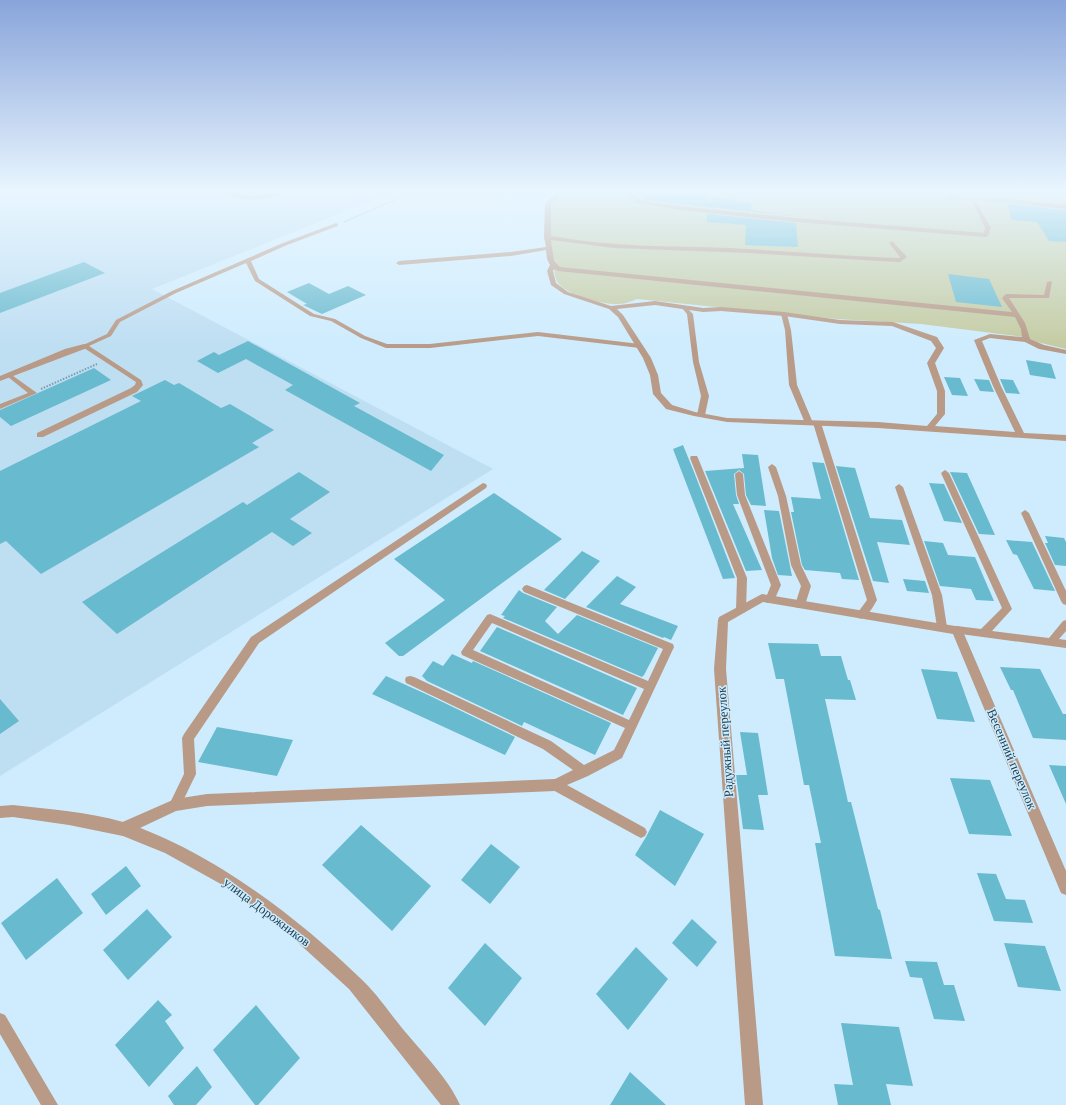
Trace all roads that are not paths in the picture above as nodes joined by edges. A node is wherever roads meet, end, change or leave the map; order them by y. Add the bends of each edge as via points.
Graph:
1 (892, 243) dead end
2 (289, 244) edge
3 (548, 244) edge
4 (590, 244) edge
5 (549, 248) junction
6 (248, 260) junction
7 (399, 263) dead end
8 (553, 266) junction
9 (1050, 282) dead end
10 (611, 308) junction
11 (685, 308) junction
12 (784, 314) junction
13 (1017, 315) junction
14 (1026, 340) junction
15 (84, 346) junction
16 (640, 346) junction
17 (1066, 352) edge
18 (9, 375) junction
19 (0, 379) edge
20 (0, 407) edge
21 (701, 415) junction
22 (813, 423) junction
23 (929, 428) junction
24 (40, 435) dead end
25 (1021, 435) junction
26 (1066, 438) edge
27 (694, 458) dead end
28 (772, 467) dead end
29 (945, 473) dead end
30 (739, 474) dead end
31 (483, 486) dead end
32 (899, 487) dead end
33 (1025, 513) dead end
34 (527, 589) dead end
35 (770, 600) junction
36 (1066, 601) edge
37 (800, 605) junction
38 (741, 610) junction
39 (861, 615) junction
40 (1066, 624) edge
41 (942, 627) junction
42 (957, 630) junction
43 (984, 633) junction
44 (1051, 642) junction
45 (1066, 644) edge
46 (410, 680) dead end
47 (649, 686) junction
48 (631, 726) junction
49 (584, 772) junction
50 (555, 785) junction
51 (175, 805) junction
52 (0, 812) edge
53 (123, 829) junction
54 (641, 832) dead end
55 (1066, 888) edge
56 (0, 1020) edge
57 (50, 1105) edge
58 (451, 1105) edge
59 (754, 1105) edge

1 - 4 street via 904,257 900,260
2 - 6 lane
3 - 5 street
5 - 7 street via 511,254
5 - 8 street via 549,260
6 - 15 lane via 174,292 118,321 109,334
6 - 16 lane via 257,280 312,315 333,320 363,337 386,346 430,346 538,334
8 - 10 street via 550,271 553,284 566,293
8 - 13 street via 558,269 592,273
9 - 13 street via 1047,297 1008,295 1005,298
10 - 11 street via 654,303
10 - 16 street via 621,316
11 - 12 street
11 - 21 lane via 690,314 696,362 705,396
12 - 22 lane via 793,385
12 - 23 street via 840,322 893,324 934,339 940,348 932,363 941,391 941,414
13 - 14 street via 1026,331
14 - 17 street via 1042,347
14 - 25 street via 990,336 978,340
15 - 18 street
15 - 24 lane via 139,381 139,385 134,390
16 - 21 street via 654,375 657,394 669,407
18 - 19 street
18 - 20 lane via 33,393
21 - 22 street via 727,420
22 - 23 street
22 - 39 lane via 872,600
23 - 25 street
25 - 26 street
27 - 38 lane via 742,578
28 - 37 lane via 782,496 796,565 806,586
29 - 43 lane via 1007,609
30 - 35 lane via 741,495 776,585
31 - 51 lane via 255,640 188,738 190,774
32 - 41 lane via 937,595
33 - 36 lane
34 - 47 lane via 669,647
35 - 37 street, Радужный переулок
35 - 38 street, Радужный переулок via 762,598
37 - 39 street, Радужный переулок
38 - 59 street, Радужный переулок via 723,620 720,669
39 - 41 street, Радужный переулок
40 - 44 lane
41 - 42 street, Радужный переулок
42 - 43 lane
42 - 55 street, Весенний переулок
43 - 44 lane
44 - 45 lane
46 - 49 lane via 547,745
47 - 48 lane
47 - 48 lane via 490,618 466,652
48 - 49 lane via 618,754
49 - 50 lane
50 - 51 street via 207,800
50 - 54 lane
51 - 53 street
52 - 53 street, улица Дорожников via 13,811 69,818
53 - 58 street, улица Дорожников via 170,848 233,883 299,934 354,983
56 - 57 lane

